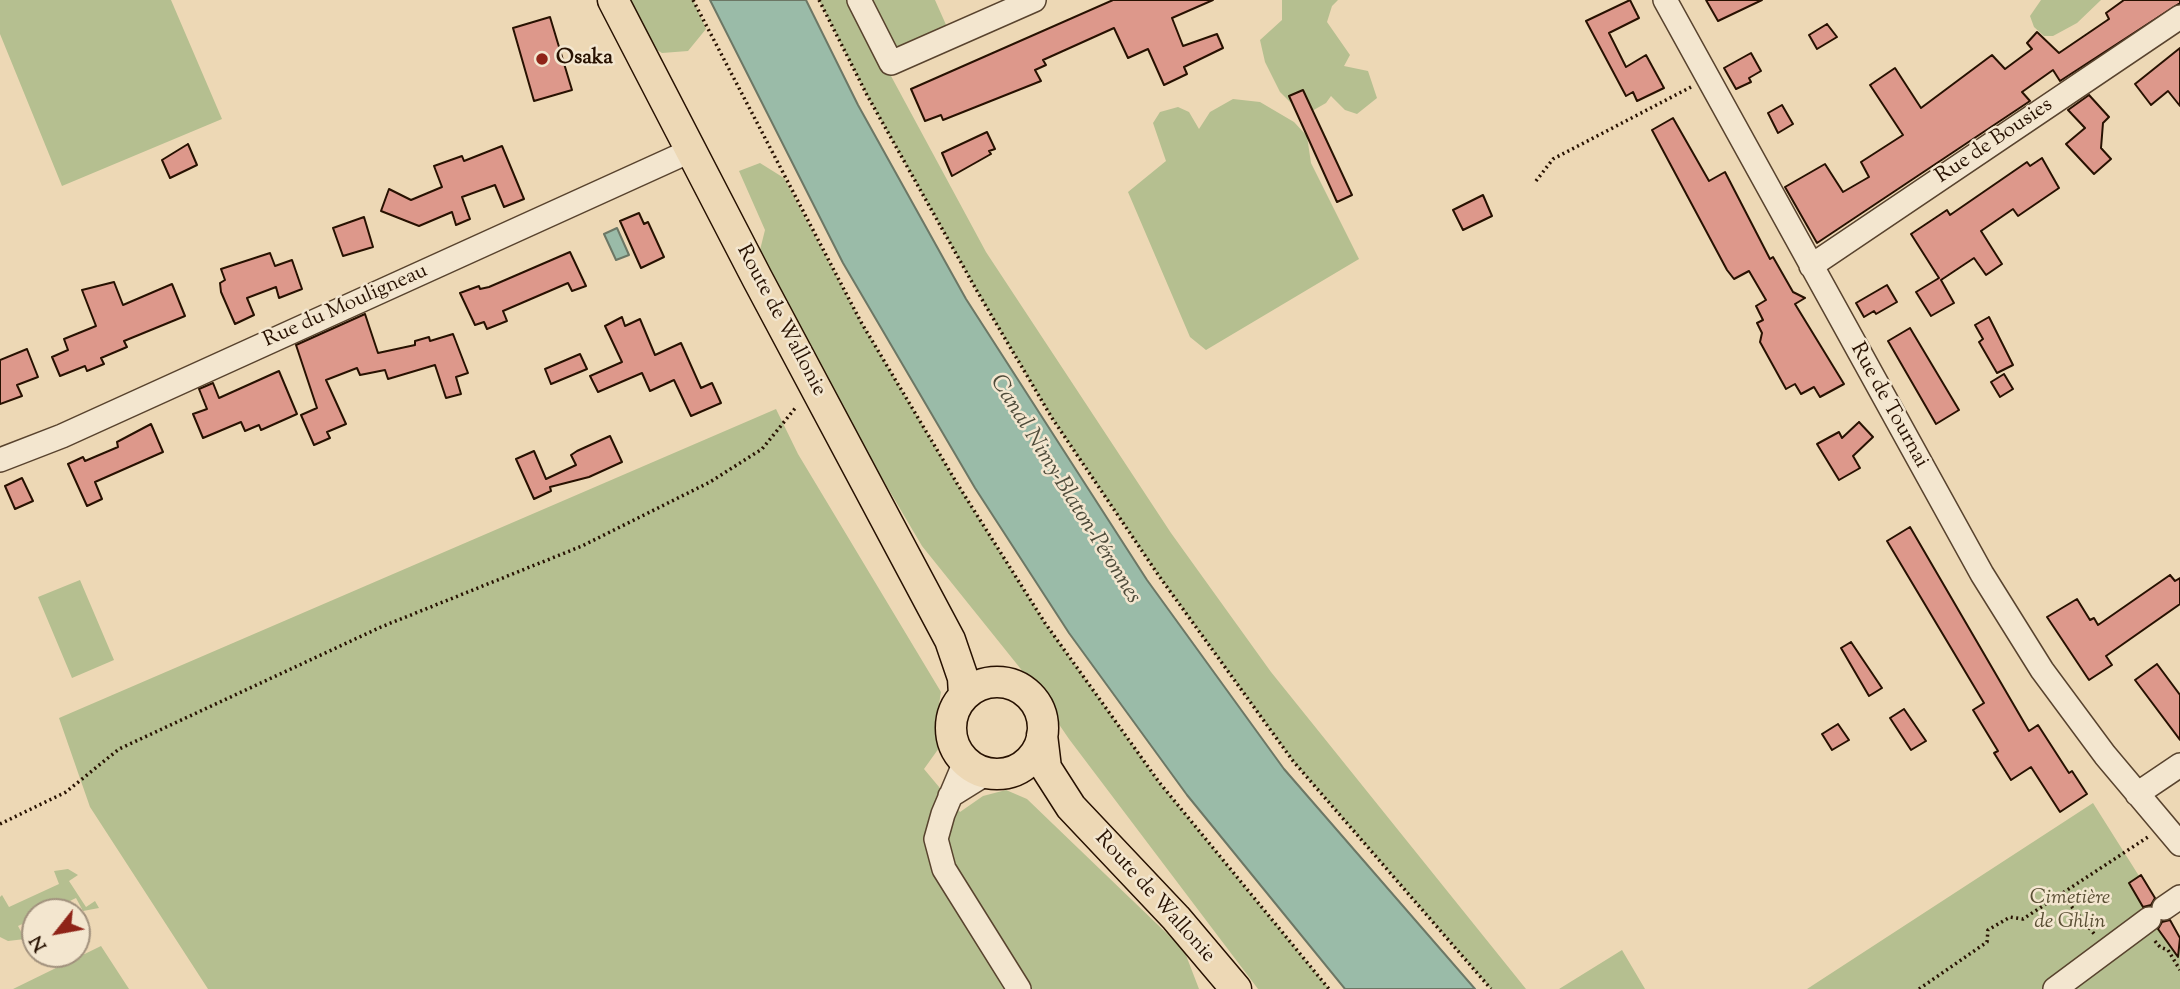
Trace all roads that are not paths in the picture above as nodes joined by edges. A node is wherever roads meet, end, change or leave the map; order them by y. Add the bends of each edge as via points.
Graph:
1 (613, 0) edge
2 (859, 0) edge
3 (1034, 0) edge
4 (1665, 0) edge
5 (2180, 18) edge
6 (690, 151) junction
7 (1811, 265) junction
8 (0, 460) edge
9 (950, 640) junction
10 (1004, 682) junction
11 (964, 695) junction
12 (1042, 735) junction
13 (2180, 765) edge
14 (984, 770) junction
15 (2137, 794) junction
16 (1071, 807) junction
17 (2180, 844) edge
18 (2159, 912) edge
19 (1019, 989) edge
20 (1236, 989) edge
21 (2055, 989) edge

1 - 6 main road, Route de Wallonie
2 - 3 street via 891,63
4 - 7 street, Rue de Tournai
5 - 7 street, Rue de Bousies
6 - 8 street, Rue du Mouligneau
6 - 9 main road, Route de Wallonie
7 - 15 street, Rue de Tournai via 1982,575 2042,670
9 - 10 main road via 975,668
9 - 11 main road
10 - 11 main road via 983,685
10 - 12 main road via 1030,696 1039,709
11 - 14 main road via 951,722 954,743
12 - 14 main road via 1024,766
12 - 16 main road via 1046,768
13 - 15 street
14 - 16 main road via 1031,781
14 - 19 street via 950,796 936,839 944,869
15 - 17 street, Rue de Tournai
16 - 20 main road, Route de Wallonie
18 - 21 street

